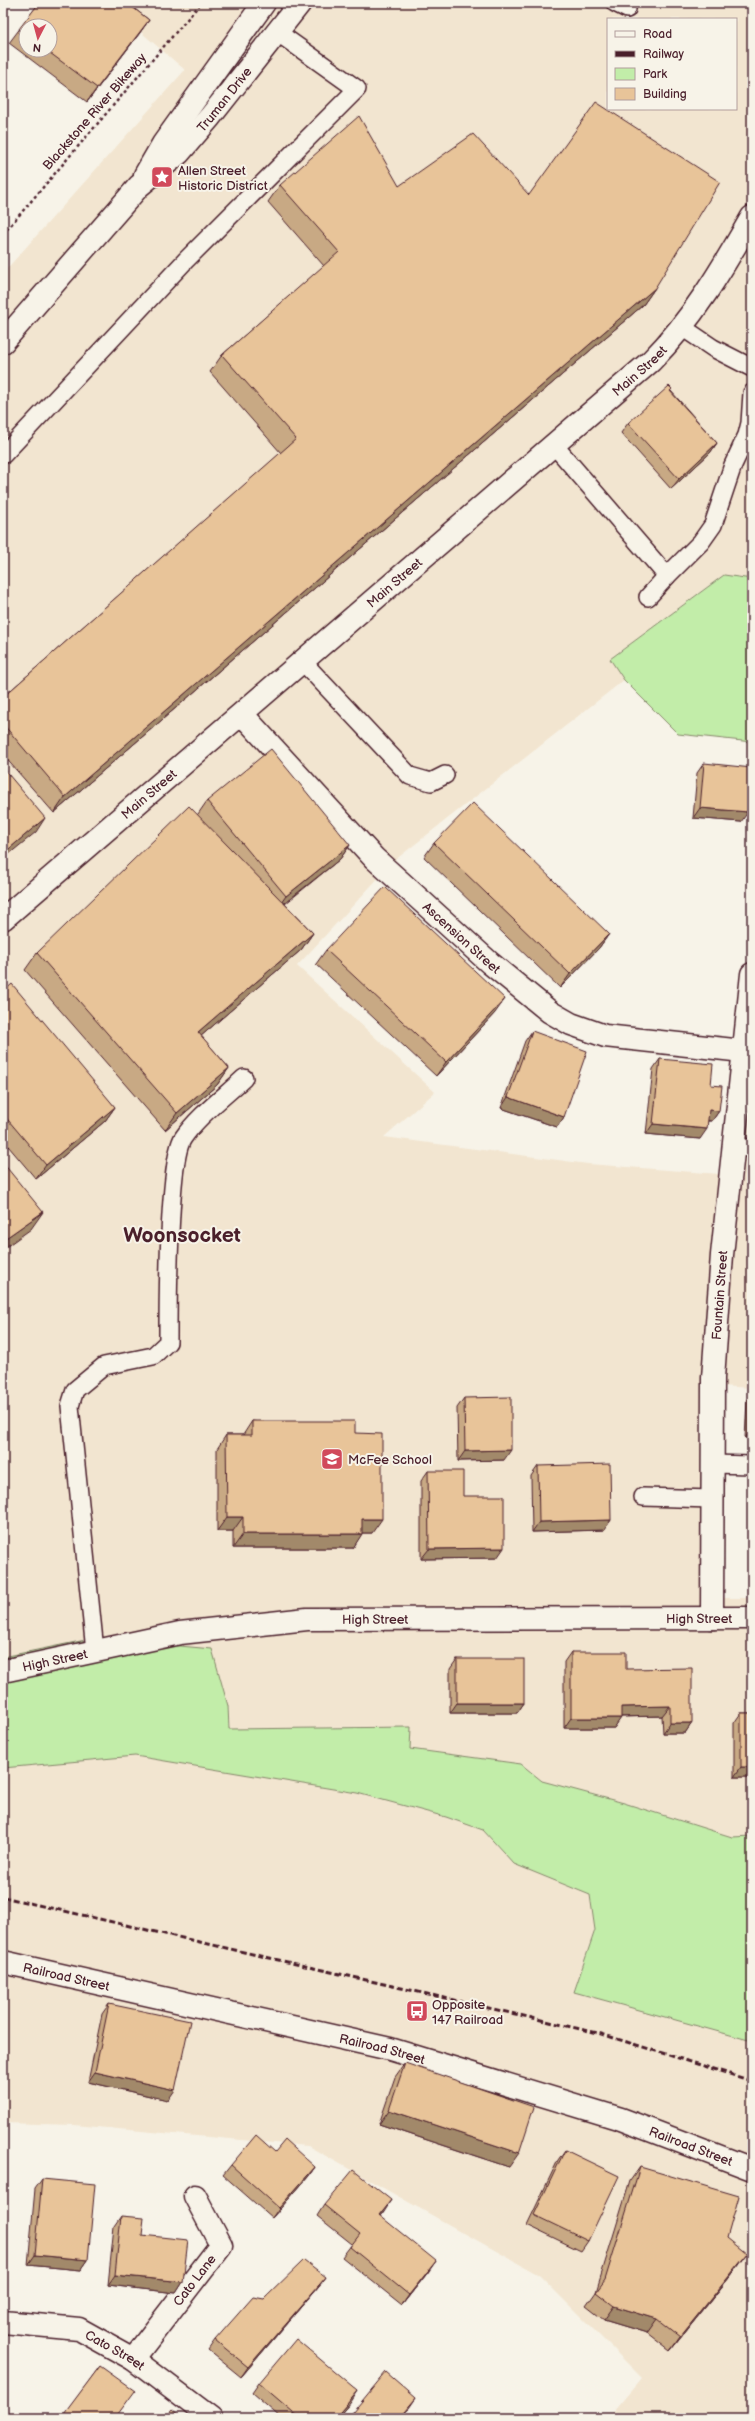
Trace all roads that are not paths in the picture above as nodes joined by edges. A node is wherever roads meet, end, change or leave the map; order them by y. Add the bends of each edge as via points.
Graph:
1 (264, 3) edge
2 (300, 3) edge
3 (277, 32) junction
4 (139, 186) junction
5 (752, 218) edge
6 (682, 327) junction
7 (3, 342) edge
8 (752, 368) edge
9 (752, 393) edge
10 (554, 445) junction
11 (3, 455) edge
12 (667, 576) junction
13 (648, 597) dead end
14 (303, 662) junction
15 (242, 714) junction
16 (445, 775) dead end
17 (3, 919) edge
18 (752, 982) edge
19 (743, 1051) junction
20 (244, 1078) dead end
21 (743, 1148) edge
22 (712, 1464) junction
23 (752, 1464) edge
24 (644, 1497) dead end
25 (712, 1499) junction
26 (712, 1618) junction
27 (752, 1618) edge
28 (95, 1651) junction
29 (3, 1671) edge
30 (3, 1962) edge
31 (752, 2169) edge
32 (195, 2196) dead end
33 (3, 2322) edge
34 (133, 2359) junction
35 (210, 2418) edge

1 - 4 main road, Truman Drive via 163,144
2 - 3 main road, Truman Drive
3 - 4 main road, Truman Drive via 184,147
3 - 11 lane via 357,89 186,260
4 - 7 main road, Truman Drive
5 - 6 main road, Main Street via 707,294
6 - 8 lane via 713,348
6 - 10 main road, Main Street via 651,361
9 - 12 lane via 747,435 733,465 713,525 701,542
10 - 12 lane
10 - 14 main road, Main Street
12 - 13 lane
14 - 15 main road, Main Street
14 - 16 lane via 412,778 433,781
15 - 17 main road, Main Street
15 - 19 main road, Ascension Street via 374,858 490,963 550,1012 571,1024 598,1034
18 - 19 main road, Fountain Street
19 - 21 main road, Fountain Street
20 - 28 lane via 182,1139 176,1163 173,1204 168,1342 153,1356 104,1366 75,1390 70,1406
21 - 22 main road, Fountain Street via 722,1255 713,1378
22 - 23 lane
22 - 25 main road, Fountain Street
24 - 25 lane
25 - 26 main road, Fountain Street
26 - 27 main road, High Street
26 - 28 main road, High Street via 307,1620 180,1633
28 - 29 main road, High Street
30 - 31 main road, Railroad Street via 390,2049 621,2120
32 - 34 main road, Cato Lane via 221,2245
33 - 34 main road, Cato Street via 79,2329
34 - 35 main road, Cato Street

